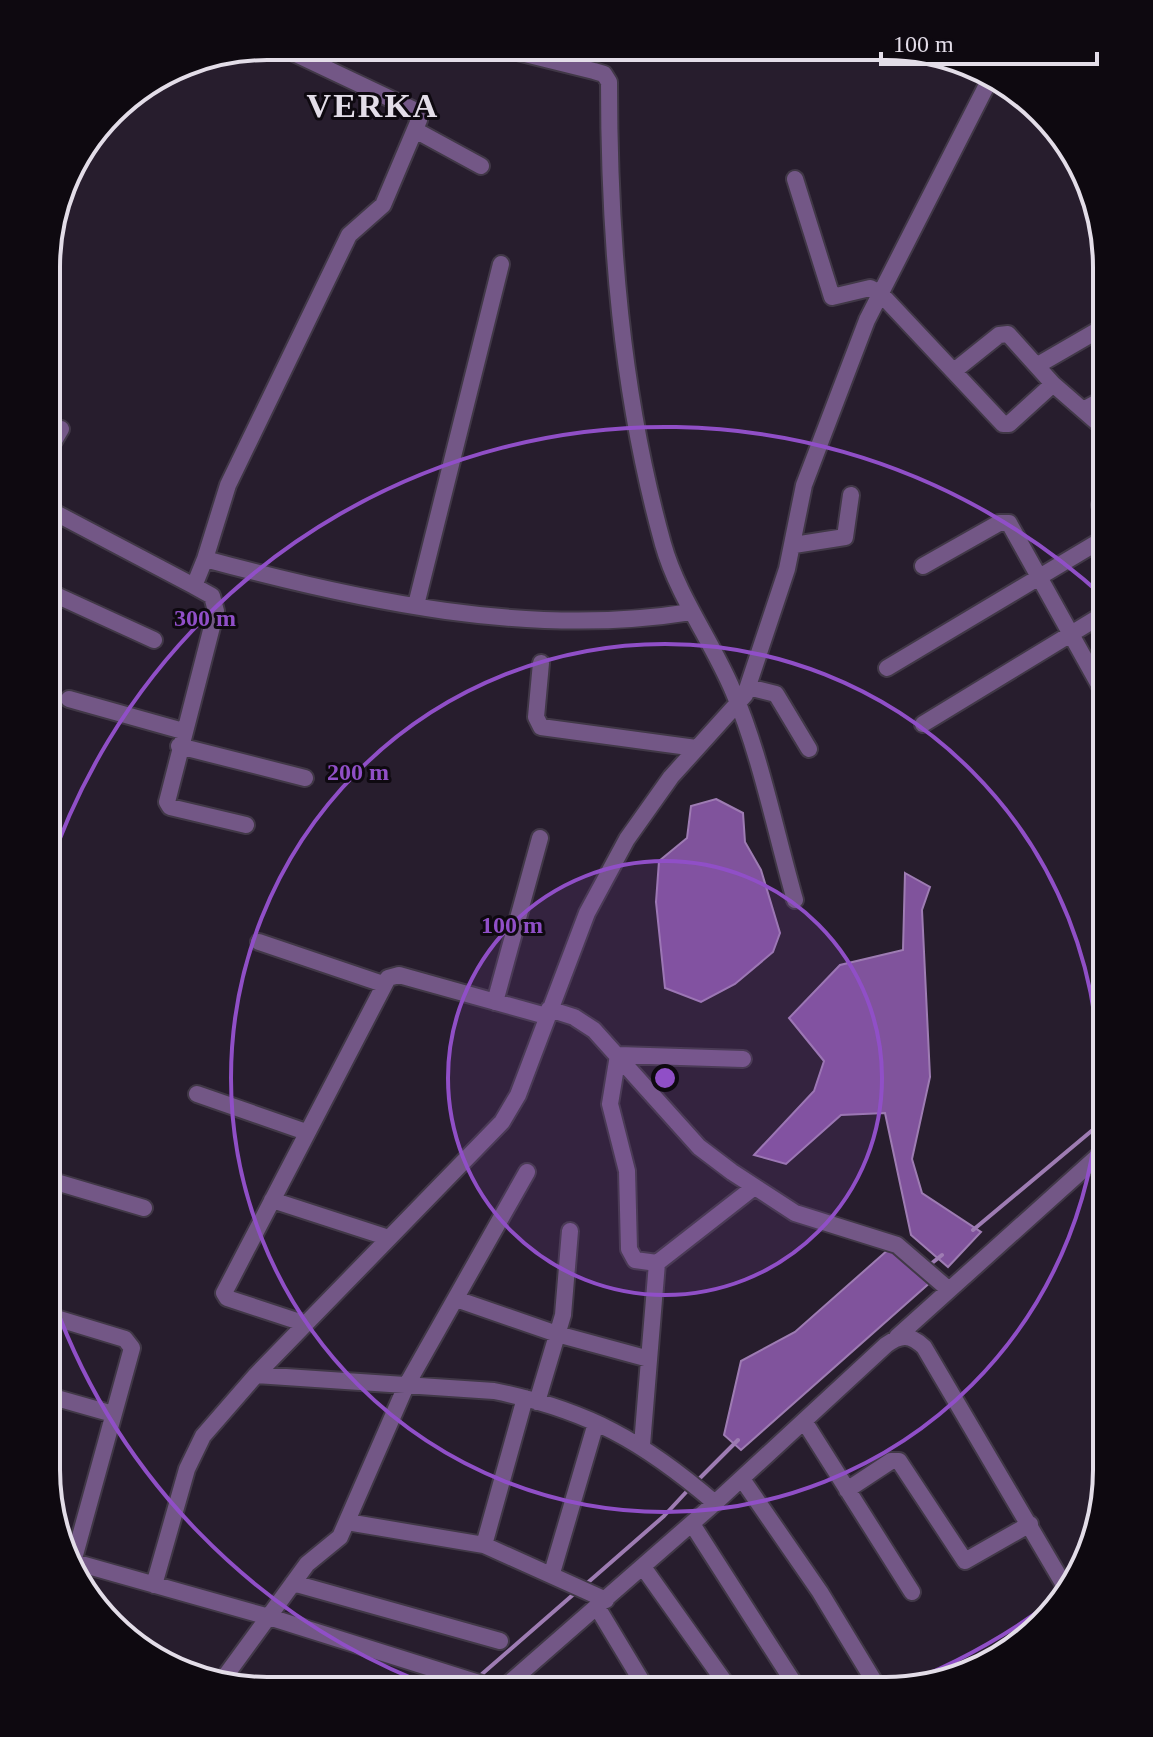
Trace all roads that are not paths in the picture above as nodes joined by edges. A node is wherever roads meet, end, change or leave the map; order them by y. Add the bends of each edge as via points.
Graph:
1 (309, 60) edge
2 (550, 60) edge
3 (986, 86) edge
4 (415, 130) junction
5 (481, 166) dead end
6 (795, 179) dead end
7 (501, 264) dead end
8 (880, 293) junction
9 (1093, 333) edge
10 (1038, 365) junction
11 (954, 371) junction
12 (1053, 384) junction
13 (1093, 405) edge
14 (1083, 410) junction
15 (1093, 419) edge
16 (851, 495) dead end
17 (60, 515) edge
18 (794, 545) junction
19 (1093, 545) edge
20 (205, 559) junction
21 (923, 566) dead end
22 (1039, 576) junction
23 (194, 586) junction
24 (60, 597) edge
25 (416, 605) junction
26 (691, 612) junction
27 (1093, 620) edge
28 (1069, 633) junction
29 (154, 640) dead end
30 (541, 663) dead end
31 (887, 668) dead end
32 (1093, 675) edge
33 (748, 687) junction
34 (69, 699) dead end
35 (739, 705) junction
36 (923, 724) dead end
37 (181, 739) junction
38 (696, 748) junction
39 (809, 749) dead end
40 (305, 778) dead end
41 (246, 825) dead end
42 (540, 838) dead end
43 (795, 900) dead end
44 (259, 942) dead end
45 (383, 984) junction
46 (495, 1002) junction
47 (548, 1012) junction
48 (618, 1055) junction
49 (743, 1059) dead end
50 (197, 1094) dead end
51 (306, 1132) junction
52 (1093, 1160) edge
53 (527, 1172) dead end
54 (60, 1183) edge
55 (753, 1188) junction
56 (272, 1200) junction
57 (144, 1208) dead end
58 (570, 1231) dead end
59 (389, 1238) junction
60 (657, 1263) junction
61 (948, 1289) junction
62 (456, 1299) junction
63 (60, 1320) edge
64 (306, 1324) junction
65 (557, 1334) junction
66 (897, 1337) junction
67 (649, 1359) junction
68 (256, 1375) junction
69 (406, 1386) junction
70 (60, 1399) edge
71 (531, 1400) junction
72 (113, 1414) junction
73 (804, 1421) junction
74 (596, 1423) junction
75 (642, 1445) junction
76 (742, 1479) junction
77 (847, 1490) junction
78 (715, 1503) junction
79 (347, 1522) junction
80 (692, 1524) junction
81 (1030, 1524) junction
82 (484, 1545) junction
83 (76, 1549) edge
84 (643, 1567) junction
85 (85, 1568) edge
86 (552, 1573) junction
87 (1061, 1580) edge
88 (293, 1583) junction
89 (154, 1585) junction
90 (912, 1592) dead end
91 (602, 1604) junction
92 (269, 1617) junction
93 (500, 1641) dead end
94 (228, 1673) edge
95 (459, 1677) edge
96 (519, 1677) edge
97 (640, 1677) edge
98 (721, 1677) edge
99 (790, 1677) edge
100 (872, 1677) edge

1 - 4 street via 412,109 419,120
2 - 26 street via 604,74 609,82 608,162 625,358 663,544
3 - 8 street
4 - 5 street
4 - 20 street via 379,212 349,235 228,485
6 - 8 street via 832,297 870,288
7 - 25 street
8 - 11 street
8 - 18 street via 804,485
9 - 10 street
10 - 11 street via 1004,334
10 - 12 street
11 - 12 street via 1006,425
12 - 14 street
13 - 14 street
14 - 15 street
16 - 18 street via 845,537
17 - 23 street
18 - 33 street
19 - 22 street
20 - 23 street
20 - 25 street
21 - 22 street via 1004,522 1013,528
22 - 28 street
22 - 31 street
23 - 37 street via 212,596 216,611
24 - 29 street
25 - 26 street via 526,618 616,620
26 - 35 street
27 - 28 street
28 - 32 street
28 - 36 street
30 - 38 street via 536,717 541,727
33 - 35 street
33 - 39 street via 776,694
34 - 37 street
35 - 38 street
35 - 43 street
37 - 40 street
37 - 41 street via 168,805
38 - 47 street via 652,801 612,865
42 - 46 street
44 - 45 street
45 - 46 street via 399,975
45 - 51 street
46 - 47 street
47 - 48 street via 584,1023
47 - 59 street via 507,1115
48 - 49 street
48 - 55 street via 699,1147
48 - 60 street via 609,1095 627,1171 629,1249 635,1260
50 - 51 street
51 - 56 street
52 - 61 street
53 - 62 street
54 - 57 street
55 - 60 street
55 - 61 street via 795,1213 897,1245
56 - 59 street
56 - 64 street via 224,1293
58 - 65 street via 565,1303
59 - 64 street
60 - 67 street
61 - 66 street
62 - 65 street
62 - 69 street
63 - 72 street via 130,1343
64 - 68 street
65 - 67 street
65 - 71 street
66 - 73 street
66 - 81 street via 908,1336 924,1347
67 - 75 street
68 - 69 street
68 - 89 street via 193,1452
69 - 71 street via 494,1391
69 - 79 street
70 - 72 street
71 - 74 street
71 - 82 street
72 - 83 street
73 - 76 street
73 - 77 street
74 - 75 street
74 - 86 street
75 - 78 street
76 - 78 street
76 - 100 street
77 - 81 street via 899,1461 965,1561
77 - 90 street
78 - 80 street
79 - 82 street
79 - 88 street via 338,1541 312,1558
80 - 84 street
80 - 99 street
81 - 87 street
82 - 86 street
84 - 91 street
84 - 98 street
85 - 89 street
86 - 91 street
88 - 92 street
88 - 93 street
89 - 92 street
91 - 96 street
91 - 97 street
92 - 94 street
92 - 95 street

